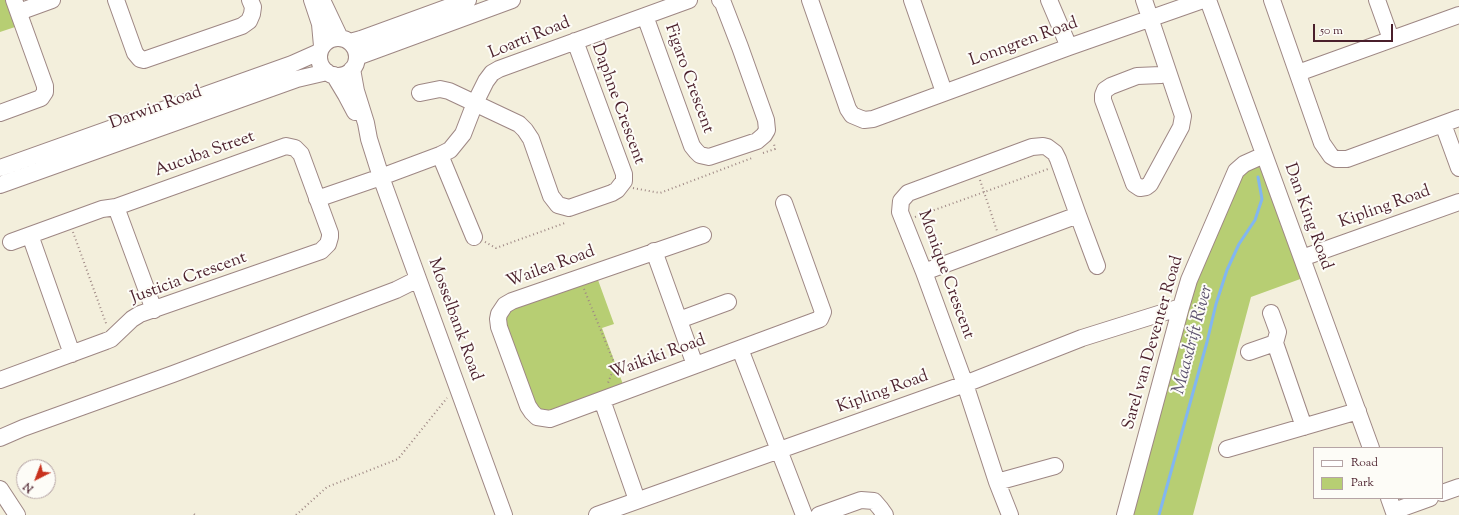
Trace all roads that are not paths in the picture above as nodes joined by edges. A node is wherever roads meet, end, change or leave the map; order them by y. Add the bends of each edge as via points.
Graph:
1 (52, 0) edge
2 (116, 0) edge
3 (250, 0) edge
4 (312, 0) edge
5 (322, 0) edge
6 (468, 0) edge
7 (512, 0) edge
8 (689, 0) edge
9 (720, 0) edge
10 (810, 0) edge
11 (912, 0) edge
12 (1049, 0) edge
13 (1144, 0) edge
14 (1203, 0) edge
15 (1208, 0) edge
16 (1272, 0) edge
17 (1377, 0) edge
18 (16, 6) edge
19 (1459, 15) edge
20 (645, 16) junction
21 (1150, 18) junction
22 (1391, 39) junction
23 (345, 40) junction
24 (575, 41) junction
25 (1069, 47) junction
26 (320, 49) junction
27 (355, 63) junction
28 (1168, 72) junction
29 (1298, 73) junction
30 (330, 74) junction
31 (944, 92) junction
32 (420, 93) dead end
33 (475, 103) junction
34 (0, 112) edge
35 (1459, 118) edge
36 (1442, 124) junction
37 (369, 138) junction
38 (1264, 155) junction
39 (440, 156) junction
40 (0, 168) edge
41 (1459, 168) edge
42 (381, 177) junction
43 (0, 186) edge
44 (317, 199) junction
45 (1459, 202) edge
46 (784, 203) dead end
47 (116, 207) junction
48 (1078, 216) junction
49 (30, 235) junction
50 (703, 235) dead end
51 (474, 236) road end
52 (11, 242) dead end
53 (654, 251) junction
54 (1302, 258) junction
55 (1097, 266) dead end
56 (924, 272) junction
57 (418, 279) junction
58 (728, 302) dead end
59 (1181, 307) junction
60 (154, 310) junction
61 (1271, 313) dead end
62 (679, 320) junction
63 (1275, 343) junction
64 (740, 349) junction
65 (1249, 352) dead end
66 (72, 354) junction
67 (695, 365) junction
68 (0, 380) edge
69 (965, 384) junction
70 (602, 400) junction
71 (1358, 411) junction
72 (1304, 427) junction
73 (0, 438) edge
74 (1371, 447) edge
75 (1227, 449) dead end
76 (779, 450) junction
77 (1055, 466) dead end
78 (997, 482) junction
79 (1459, 487) edge
80 (0, 489) edge
81 (1443, 493) edge
82 (1426, 499) edge
83 (637, 500) junction
84 (1393, 508) edge
85 (17, 515) edge
86 (504, 515) edge
87 (597, 515) edge
88 (804, 515) edge
89 (819, 515) edge
90 (884, 515) edge
91 (1010, 515) edge
92 (1125, 515) edge

1 - 18 street
2 - 3 street via 135,53 144,60 242,26 249,21 252,14 253,6
4 - 26 street via 320,24
5 - 23 street
6 - 23 street via 361,39
7 - 27 street
8 - 20 street, Loarti Road
9 - 20 street, Figaro Crescent via 740,47 766,120 767,130 757,141 709,157 696,152 692,146
10 - 31 street, Lonngren Road via 852,115 873,119
11 - 31 street
12 - 25 street
13 - 21 street
14 - 21 street, Lonngren Road
15 - 38 street, Dan King Road
16 - 29 street
17 - 22 street
18 - 34 street via 45,92 41,98
19 - 22 street
20 - 24 street, Loarti Road
21 - 25 street, Lonngren Road
21 - 28 street
22 - 29 street
23 - 26 street via 329,40
23 - 27 street via 356,51
24 - 33 street, Loarti Road via 496,71 486,81
24 - 33 street, Daphne Crescent via 624,174 624,180 612,193 569,208 558,205 551,196 531,139 525,130 519,124
25 - 31 street, Lonngren Road
26 - 30 street via 320,64
26 - 40 street, Darwin Road via 292,64
27 - 30 street via 348,73
27 - 37 street, Mosselbank Road via 356,91
28 - 28 street via 1182,112 1181,127 1150,184 1140,188 1134,184 1103,95 1111,86 1137,76 1161,75
29 - 36 street via 1322,143 1336,159 1347,159
30 - 37 street, Mosselbank Road via 346,95
30 - 43 street, Darwin Road via 297,79
32 - 33 street via 440,89
33 - 39 street, Loarti Road via 463,134 450,150
35 - 36 street
36 - 41 street
37 - 42 street, Mosselbank Road
38 - 54 street, Dan King Road
38 - 59 street, Sarel van Deventer Road via 1241,166 1234,175 1189,280
39 - 42 street, Loarti Road
39 - 51 street
42 - 44 street
42 - 57 street, Mosselbank Road
44 - 47 street, Aucuba Street via 301,154 295,148 286,146
44 - 60 street, Justicia Crescent via 330,233 324,249
45 - 54 street, Kipling Road
46 - 64 street, Waikiki Road via 823,312 822,316 817,321
47 - 49 street, Aucuba Street via 102,209
47 - 60 street
48 - 55 street, Monique Crescent
48 - 56 street
48 - 56 street, Monique Crescent via 1055,153 1042,146 1032,147 904,196 900,212
49 - 52 street, Aucuba Street
49 - 66 street
50 - 53 street, Wailea Road
53 - 62 street
53 - 70 street, Wailea Road via 512,301 505,305 498,319 528,406 537,417 550,419
54 - 71 street, Dan King Road
56 - 69 street, Monique Crescent
57 - 73 street via 396,290
57 - 86 street, Mosselbank Road
58 - 62 street
59 - 69 street, Kipling Road via 1082,338
59 - 92 street, Sarel van Deventer Road
60 - 66 street, Justicia Crescent via 132,319 111,338
61 - 63 street via 1278,332
62 - 67 street
63 - 65 street
63 - 72 street
64 - 67 street, Waikiki Road
64 - 76 street
66 - 68 street, Justicia Crescent
67 - 70 street, Waikiki Road
69 - 76 street, Kipling Road
69 - 78 street, Monique Crescent
70 - 83 street, Waikiki Road
71 - 72 street
71 - 74 street, Dan King Road
72 - 75 street
76 - 83 street, Kipling Road
76 - 88 street
77 - 78 street
78 - 91 street, Monique Crescent
79 - 81 street
80 - 85 street
82 - 84 street
83 - 87 street, Kipling Road
89 - 90 street via 861,500 874,501

